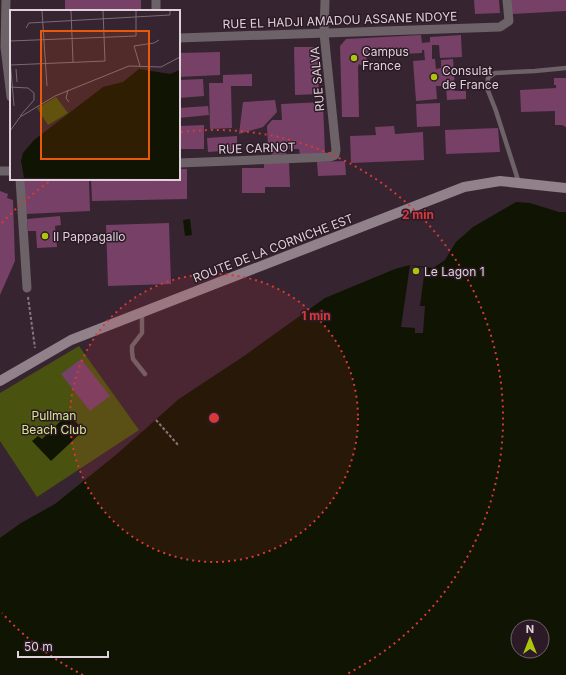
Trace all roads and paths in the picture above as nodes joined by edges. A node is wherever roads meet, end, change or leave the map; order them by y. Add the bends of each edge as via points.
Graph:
1 (6, 0) edge
2 (325, 0) edge
3 (507, 0) edge
4 (324, 33) junction
5 (180, 38) edge
6 (5, 47) edge
7 (566, 68) edge
8 (10, 89) edge
9 (335, 155) joint
10 (180, 163) edge
11 (20, 180) edge
12 (519, 183) junction
13 (566, 188) edge
14 (27, 288) joint
15 (142, 312) junction
16 (36, 359) junction
17 (145, 374) dead end
18 (0, 381) edge
19 (156, 420) dead end
20 (179, 446) dead end

1 - 6 street
2 - 4 street, RUE SALVA
3 - 4 street, RUE EL HADJI AMADOU ASSANE NDOYE via 509,21 502,26
4 - 5 street, RUE EL HADJI AMADOU ASSANE NDOYE
4 - 9 street, RUE SALVA
6 - 8 street
7 - 12 lane via 496,73 488,78 487,88
9 - 10 street, RUE CARNOT
11 - 14 street
12 - 13 street, ROUTE DE LA CORNICHE EST
12 - 15 street, ROUTE DE LA CORNICHE EST via 500,181 464,187
14 - 16 path
15 - 16 street, ROUTE DE LA CORNICHE EST via 71,340
15 - 17 lane via 142,333 132,346 132,352 133,359
16 - 18 street, ROUTE DE LA CORNICHE EST
19 - 20 path

